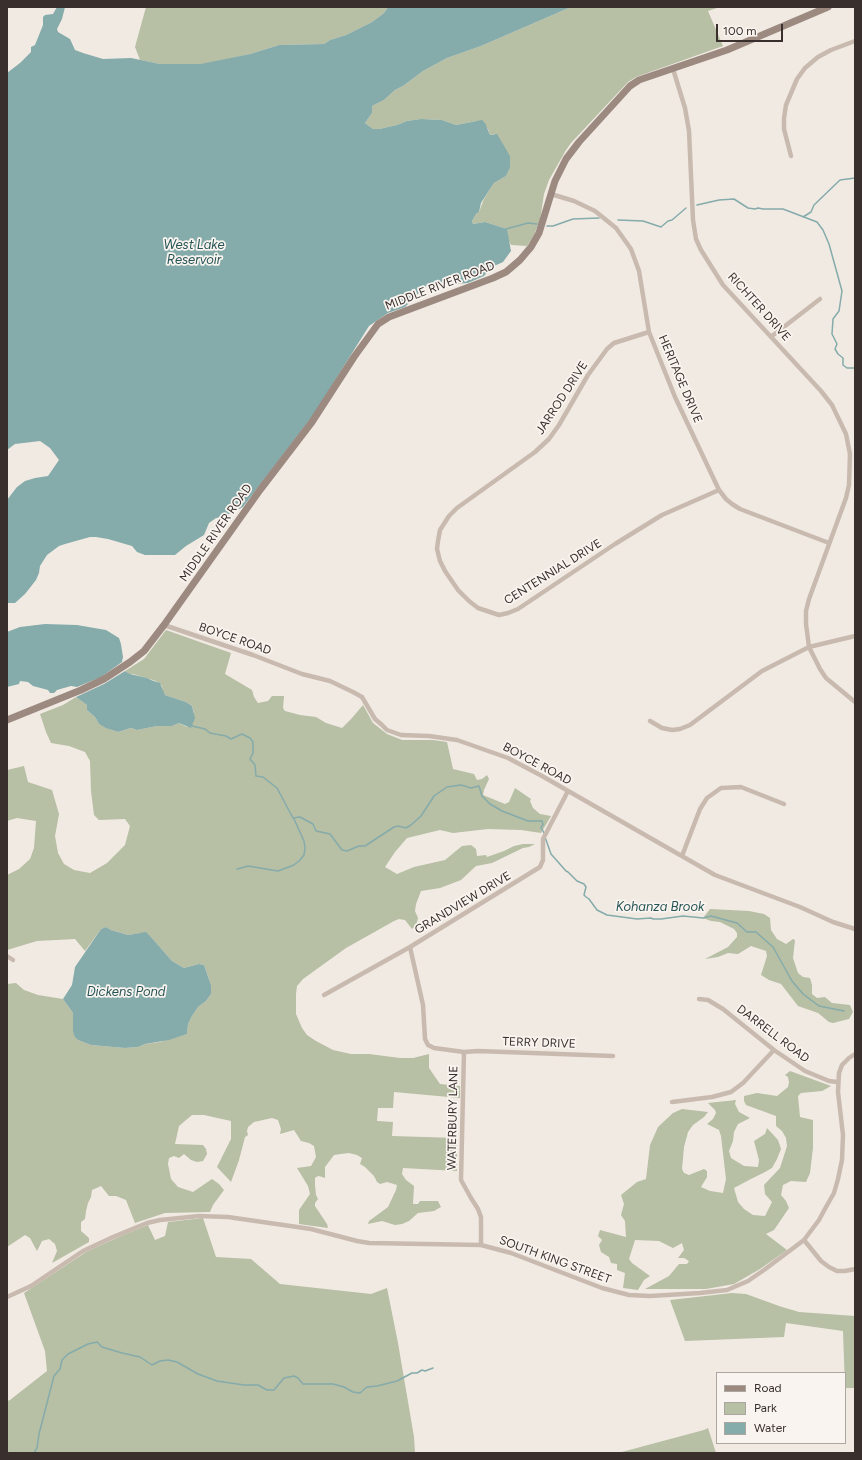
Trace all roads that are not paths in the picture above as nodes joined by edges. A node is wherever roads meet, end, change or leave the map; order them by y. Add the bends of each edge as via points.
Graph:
1 (828, 7) edge
2 (855, 41) edge
3 (673, 69) junction
4 (791, 156) dead end
5 (551, 194) junction
6 (820, 299) dead end
7 (649, 332) junction
8 (772, 336) junction
9 (719, 490) junction
10 (440, 530) joint
11 (829, 543) junction
12 (164, 625) junction
13 (855, 636) edge
14 (809, 647) junction
15 (855, 702) edge
16 (7, 720) edge
17 (650, 721) dead end
18 (568, 791) junction
19 (784, 804) dead end
20 (682, 856) junction
21 (855, 929) edge
22 (410, 947) junction
23 (7, 956) edge
24 (13, 960) dead end
25 (324, 995) dead end
26 (699, 999) dead end
27 (774, 1050) junction
28 (464, 1052) junction
29 (855, 1054) edge
30 (613, 1056) dead end
31 (837, 1082) junction
32 (672, 1102) dead end
33 (804, 1240) junction
34 (481, 1245) junction
35 (855, 1269) edge
36 (7, 1297) edge

1 - 3 main road, MIDDLE RIVER ROAD via 726,50
2 - 4 street via 818,57 797,79 786,105 784,118
3 - 5 main road, MIDDLE RIVER ROAD via 639,80 620,96 572,151 558,174
3 - 8 street, RICHTER DRIVE via 689,131 696,238 709,265 723,285
5 - 7 street, HERITAGE DRIVE via 595,211 616,228 631,248 639,272
5 - 12 main road, MIDDLE RIVER ROAD via 539,233 531,247 513,267 494,278 389,317 378,324 312,422
6 - 8 street
7 - 9 street, HERITAGE DRIVE via 675,397
7 - 10 street, JARROD DRIVE via 614,343 607,349 549,439 457,508
8 - 11 street, RICHTER DRIVE via 832,404 846,434 850,454 849,485
9 - 10 street, CENTENNIAL DRIVE via 662,515 518,609 499,615 478,608 458,590 440,561 437,549
9 - 11 street, HERITAGE DRIVE via 740,509
11 - 14 street, RICHTER DRIVE via 806,611
12 - 16 main road, MIDDLE RIVER ROAD via 144,651 114,674
12 - 18 street, BOYCE ROAD via 302,674 330,681 354,692 362,697 375,719 387,730 402,735 444,738 469,744 508,758
13 - 14 street
14 - 15 street, RICHTER DRIVE via 826,678
14 - 17 street via 762,672 690,725 672,730
18 - 20 street, BOYCE ROAD
18 - 22 street, GRANDVIEW DRIVE via 543,839 543,860 540,867
19 - 20 street via 741,787 721,788 707,798 700,809
20 - 21 street, BOYCE ROAD via 715,875
22 - 25 street, GRANDVIEW DRIVE
22 - 28 street, WATERBURY LANE via 424,1005 425,1039 428,1045
23 - 24 street
26 - 27 street, DARRELL ROAD via 708,1000 723,1009
27 - 31 street, DARRELL ROAD via 813,1075
27 - 32 street via 731,1092
28 - 30 street, TERRY DRIVE
28 - 34 street, WATERBURY LANE via 461,1180 481,1217
29 - 31 street, SOUTH KING STREET via 842,1065
31 - 33 street, SOUTH KING STREET via 843,1140 838,1180 834,1193 816,1225
33 - 34 street, SOUTH KING STREET via 748,1281 727,1290 639,1296 613,1292 511,1253
33 - 35 street via 829,1267 837,1271
34 - 36 street, SOUTH KING STREET via 357,1242 310,1229 228,1217 178,1218 147,1223 94,1245 30,1286

